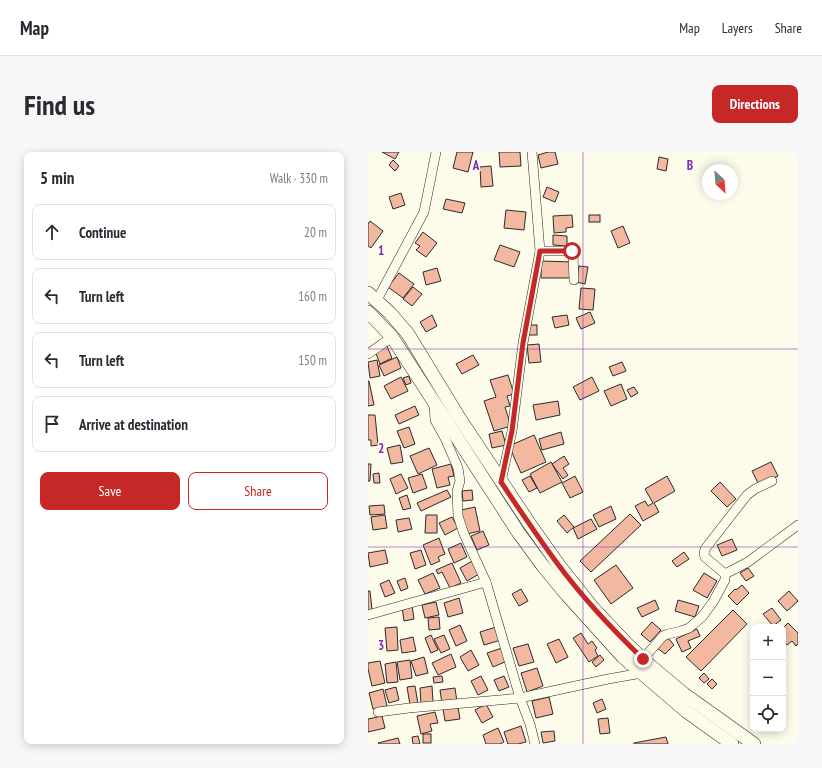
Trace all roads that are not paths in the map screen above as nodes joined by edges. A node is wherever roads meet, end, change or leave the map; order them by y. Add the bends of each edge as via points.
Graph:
1 (436, 152) edge
2 (532, 152) edge
3 (540, 251) junction
4 (574, 280) dead end
5 (372, 297) edge
6 (368, 312) edge
7 (392, 337) junction
8 (368, 354) edge
9 (434, 402) junction
10 (772, 481) dead end
11 (501, 482) junction
12 (798, 525) edge
13 (725, 574) junction
14 (486, 582) junction
15 (368, 614) edge
16 (643, 659) junction
17 (642, 673) junction
18 (520, 698) junction
19 (378, 712) dead end
20 (535, 744) edge
21 (732, 744) edge
22 (754, 744) edge

1 - 5 street via 424,212
2 - 3 street
3 - 4 street via 572,251
3 - 11 street via 523,343 512,431
5 - 11 main road via 408,334
6 - 7 main road
7 - 8 street
7 - 9 main road
9 - 14 street via 435,420 458,468 458,516
9 - 17 main road via 518,532 543,566 623,657
10 - 13 street via 747,495 705,549 706,557
11 - 16 main road via 558,564 593,608
12 - 13 street via 748,562
13 - 16 street via 725,580 702,617 689,628 663,636
14 - 15 street
14 - 18 street
16 - 22 main road via 684,694
17 - 18 street
17 - 21 main road via 686,711
18 - 19 street
18 - 20 street

